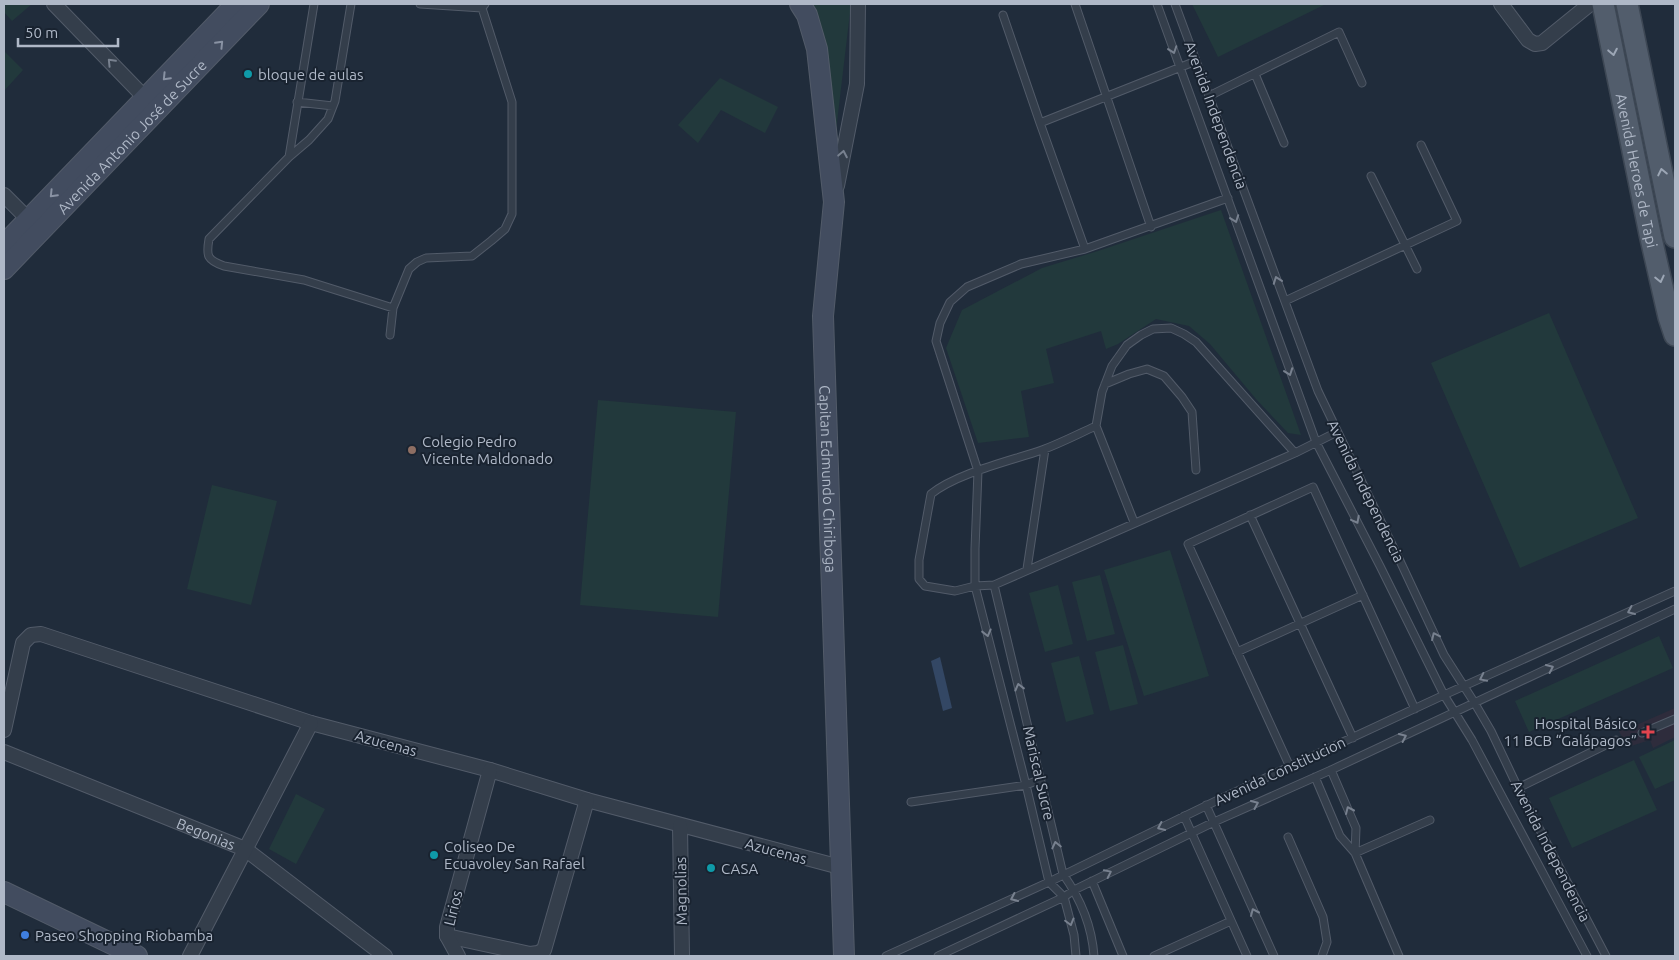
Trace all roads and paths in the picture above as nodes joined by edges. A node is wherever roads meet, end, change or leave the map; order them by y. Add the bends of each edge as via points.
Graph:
1 (54, 4) edge
2 (236, 4) edge
3 (259, 4) edge
4 (314, 4) edge
5 (351, 4) edge
6 (420, 4) edge
7 (800, 4) edge
8 (858, 4) edge
9 (1075, 4) edge
10 (1157, 4) edge
11 (1175, 4) edge
12 (1501, 4) edge
13 (1590, 4) edge
14 (1603, 4) edge
15 (1628, 4) edge
16 (484, 6) edge
17 (1003, 15) dead end
18 (1196, 61) junction
19 (1179, 68) junction
20 (1255, 74) junction
21 (1362, 83) dead end
22 (1107, 96) junction
23 (1209, 96) junction
24 (297, 102) junction
25 (151, 104) junction
26 (333, 106) junction
27 (1040, 123) junction
28 (1284, 143) dead end
29 (1421, 145) dead end
30 (289, 157) junction
31 (1370, 176) dead end
32 (4, 195) edge
33 (1228, 198) junction
34 (834, 202) junction
35 (34, 225) junction
36 (1151, 227) junction
37 (1675, 237) edge
38 (1405, 245) junction
39 (4, 246) edge
40 (1085, 250) junction
41 (4, 269) edge
42 (1417, 269) dead end
43 (1285, 301) junction
44 (393, 308) junction
45 (390, 335) dead end
46 (1675, 335) edge
47 (1105, 384) junction
48 (1096, 426) junction
49 (1336, 432) junction
50 (1316, 442) junction
51 (1045, 449) junction
52 (1295, 453) junction
53 (1196, 470) dead end
54 (978, 472) junction
55 (1250, 515) junction
56 (1134, 522) junction
57 (1027, 569) junction
58 (994, 585) junction
59 (975, 586) junction
60 (1675, 591) edge
61 (1363, 595) junction
62 (1675, 609) edge
63 (1300, 624) junction
64 (1237, 652) junction
65 (1464, 687) junction
66 (1444, 695) junction
67 (1474, 702) junction
68 (1415, 709) junction
69 (1454, 712) junction
70 (1675, 719) edge
71 (311, 723) junction
72 (4, 730) edge
73 (1642, 733) dead end
74 (1353, 738) junction
75 (1616, 740) dead end
76 (4, 752) edge
77 (1290, 767) junction
78 (490, 770) junction
79 (1331, 770) junction
80 (1315, 778) junction
81 (1041, 779) junction
82 (1026, 785) junction
83 (1518, 788) junction
84 (587, 800) junction
85 (911, 802) dead end
86 (1206, 805) junction
87 (1184, 816) junction
88 (1430, 820) dead end
89 (1214, 822) junction
90 (680, 826) junction
91 (1191, 833) junction
92 (1288, 837) dead end
93 (245, 849) junction
94 (1355, 853) junction
95 (840, 868) junction
96 (1063, 874) junction
97 (1092, 881) junction
98 (1049, 882) junction
99 (1074, 890) junction
100 (4, 892) edge
101 (1064, 897) junction
102 (1231, 921) junction
103 (447, 936) junction
104 (137, 956) edge
105 (190, 956) edge
106 (385, 956) edge
107 (458, 956) edge
108 (682, 956) edge
109 (844, 956) edge
110 (886, 956) edge
111 (938, 956) edge
112 (1076, 956) edge
113 (1094, 956) edge
114 (1123, 956) edge
115 (1154, 956) edge
116 (1247, 956) edge
117 (1274, 956) edge
118 (1322, 956) edge
119 (1399, 956) edge
120 (1587, 956) edge
121 (1606, 956) edge

25 -> 1 street
2 -> 25 street, Avenida Antonio José de Sucre
25 -> 3 street, Avenida Antonio José de Sucre
4 - 24 lane
5 - 26 lane
6 - 16 lane
7 - 34 street via 807,15 817,49
34 -> 8 street, Capitan Edmundo Chiriboga via 857,84
9 - 22 lane
10 -> 19 lane, Avenida Independencia
11 - 18 lane, Avenida Independencia
12 - 13 street via 1528,40 1535,44 1542,43
14 -> 46 main road, Avenida Heroes de Tapi via 1650,234
37 -> 15 main road, Avenida Heroes de Tapi
16 - 44 lane via 512,102 512,214 492,242 472,256 426,258 417,262 409,269
17 - 27 lane
18 - 19 lane
18 - 23 lane, Avenida Independencia
19 - 22 lane
19 - 33 lane, Avenida Independencia
20 - 21 lane via 1339,32
20 - 23 lane
20 - 28 lane
22 - 27 lane
22 - 36 lane
43 -> 23 lane, Avenida Independencia
24 - 26 lane
24 - 30 lane
25 - 35 street, Avenida Antonio José de Sucre
26 - 30 lane via 328,119
27 - 40 lane
29 - 38 lane via 1456,221
30 - 44 lane via 209,239 209,257 224,266 304,280
31 - 38 lane
32 - 35 street
33 - 36 lane
33 -> 50 lane, Avenida Independencia
34 - 95 street, Capitan Edmundo Chiriboga via 823,316
35 - 39 street, Avenida Antonio José de Sucre
35 - 41 street, Avenida Antonio José de Sucre
36 - 40 lane
38 - 42 lane
38 - 43 lane
40 - 54 lane via 1021,264 967,287 950,302 936,341
43 - 49 lane, Avenida Independencia
44 - 45 lane
47 - 48 lane
47 - 52 lane via 1112,366 1127,345 1154,329 1171,328 1196,342
47 - 53 lane via 1147,369 1164,376 1192,412
48 - 51 lane
48 - 56 lane
49 - 50 lane
65 -> 49 lane, Avenida Independencia via 1444,655
50 - 52 lane
50 -> 66 lane, Avenida Independencia
51 - 54 lane
51 - 57 lane
52 - 56 lane
54 - 59 lane, Mariscal Sucre
54 - 59 lane via 941,486 931,494 919,560 919,579 925,586 955,592
55 - 61 lane via 1313,487
55 - 63 lane
55 - 64 lane via 1188,544
56 - 57 lane
57 - 58 lane
58 - 59 lane
81 -> 58 lane, Mariscal Sucre
59 -> 82 lane, Mariscal Sucre
60 -> 65 lane, Avenida Constitucion
61 - 63 lane
61 - 68 lane
67 -> 62 lane, Avenida Constitucion
63 - 64 lane
63 - 74 lane
64 - 77 lane
65 - 66 lane, Avenida Constitucion
65 - 67 lane, Avenida Independencia
66 - 68 lane, Avenida Constitucion
66 - 69 lane, Avenida Independencia
67 - 69 lane, Avenida Constitucion
67 - 83 lane, Avenida Independencia
68 - 74 lane, Avenida Constitucion
79 -> 69 lane, Avenida Constitucion
69 - 120 lane, Avenida Independencia
70 - 73 lane
71 - 72 street, Azucenas via 41,634 31,635 23,643
71 - 78 street, Azucenas
71 - 93 street
74 - 77 lane, Avenida Constitucion
75 - 83 lane
76 - 93 street, Begonias
77 - 86 lane, Avenida Constitucion
78 - 84 street, Azucenas
78 - 103 street, Lirios
79 - 80 lane, Avenida Constitucion
94 -> 79 lane via 1356,828
89 -> 80 lane, Avenida Constitucion
80 - 94 lane via 1340,836
81 - 82 lane
96 -> 81 lane, Mariscal Sucre
82 - 85 lane
82 - 98 lane, Mariscal Sucre
83 - 121 lane, Avenida Independencia
84 - 90 street, Azucenas
84 - 103 street via 544,950 530,954
86 - 87 lane, Avenida Constitucion
86 - 89 lane
87 - 91 lane
87 -> 96 lane, Avenida Constitucion
88 - 94 lane
89 - 91 lane, Avenida Constitucion
117 -> 89 lane
90 - 95 street, Azucenas
90 - 108 street, Magnolias
97 -> 91 lane, Avenida Constitucion
91 - 102 lane
92 - 118 lane via 1324,917 1327,942
93 - 105 street
93 - 106 street, Begonias
94 - 119 lane
95 - 109 street, Capitan Edmundo Chiriboga
96 - 98 lane, Avenida Constitucion
96 - 99 lane, Mariscal Sucre
97 - 99 lane, Avenida Constitucion
97 - 114 lane
98 - 101 lane
98 -> 110 lane, Avenida Constitucion
99 - 101 lane, Avenida Constitucion
99 - 113 lane, Mariscal Sucre via 1091,932
100 - 104 street
101 - 111 lane, Avenida Constitucion
101 -> 112 lane
102 - 115 lane
102 - 116 lane
103 - 107 street, Lirios

